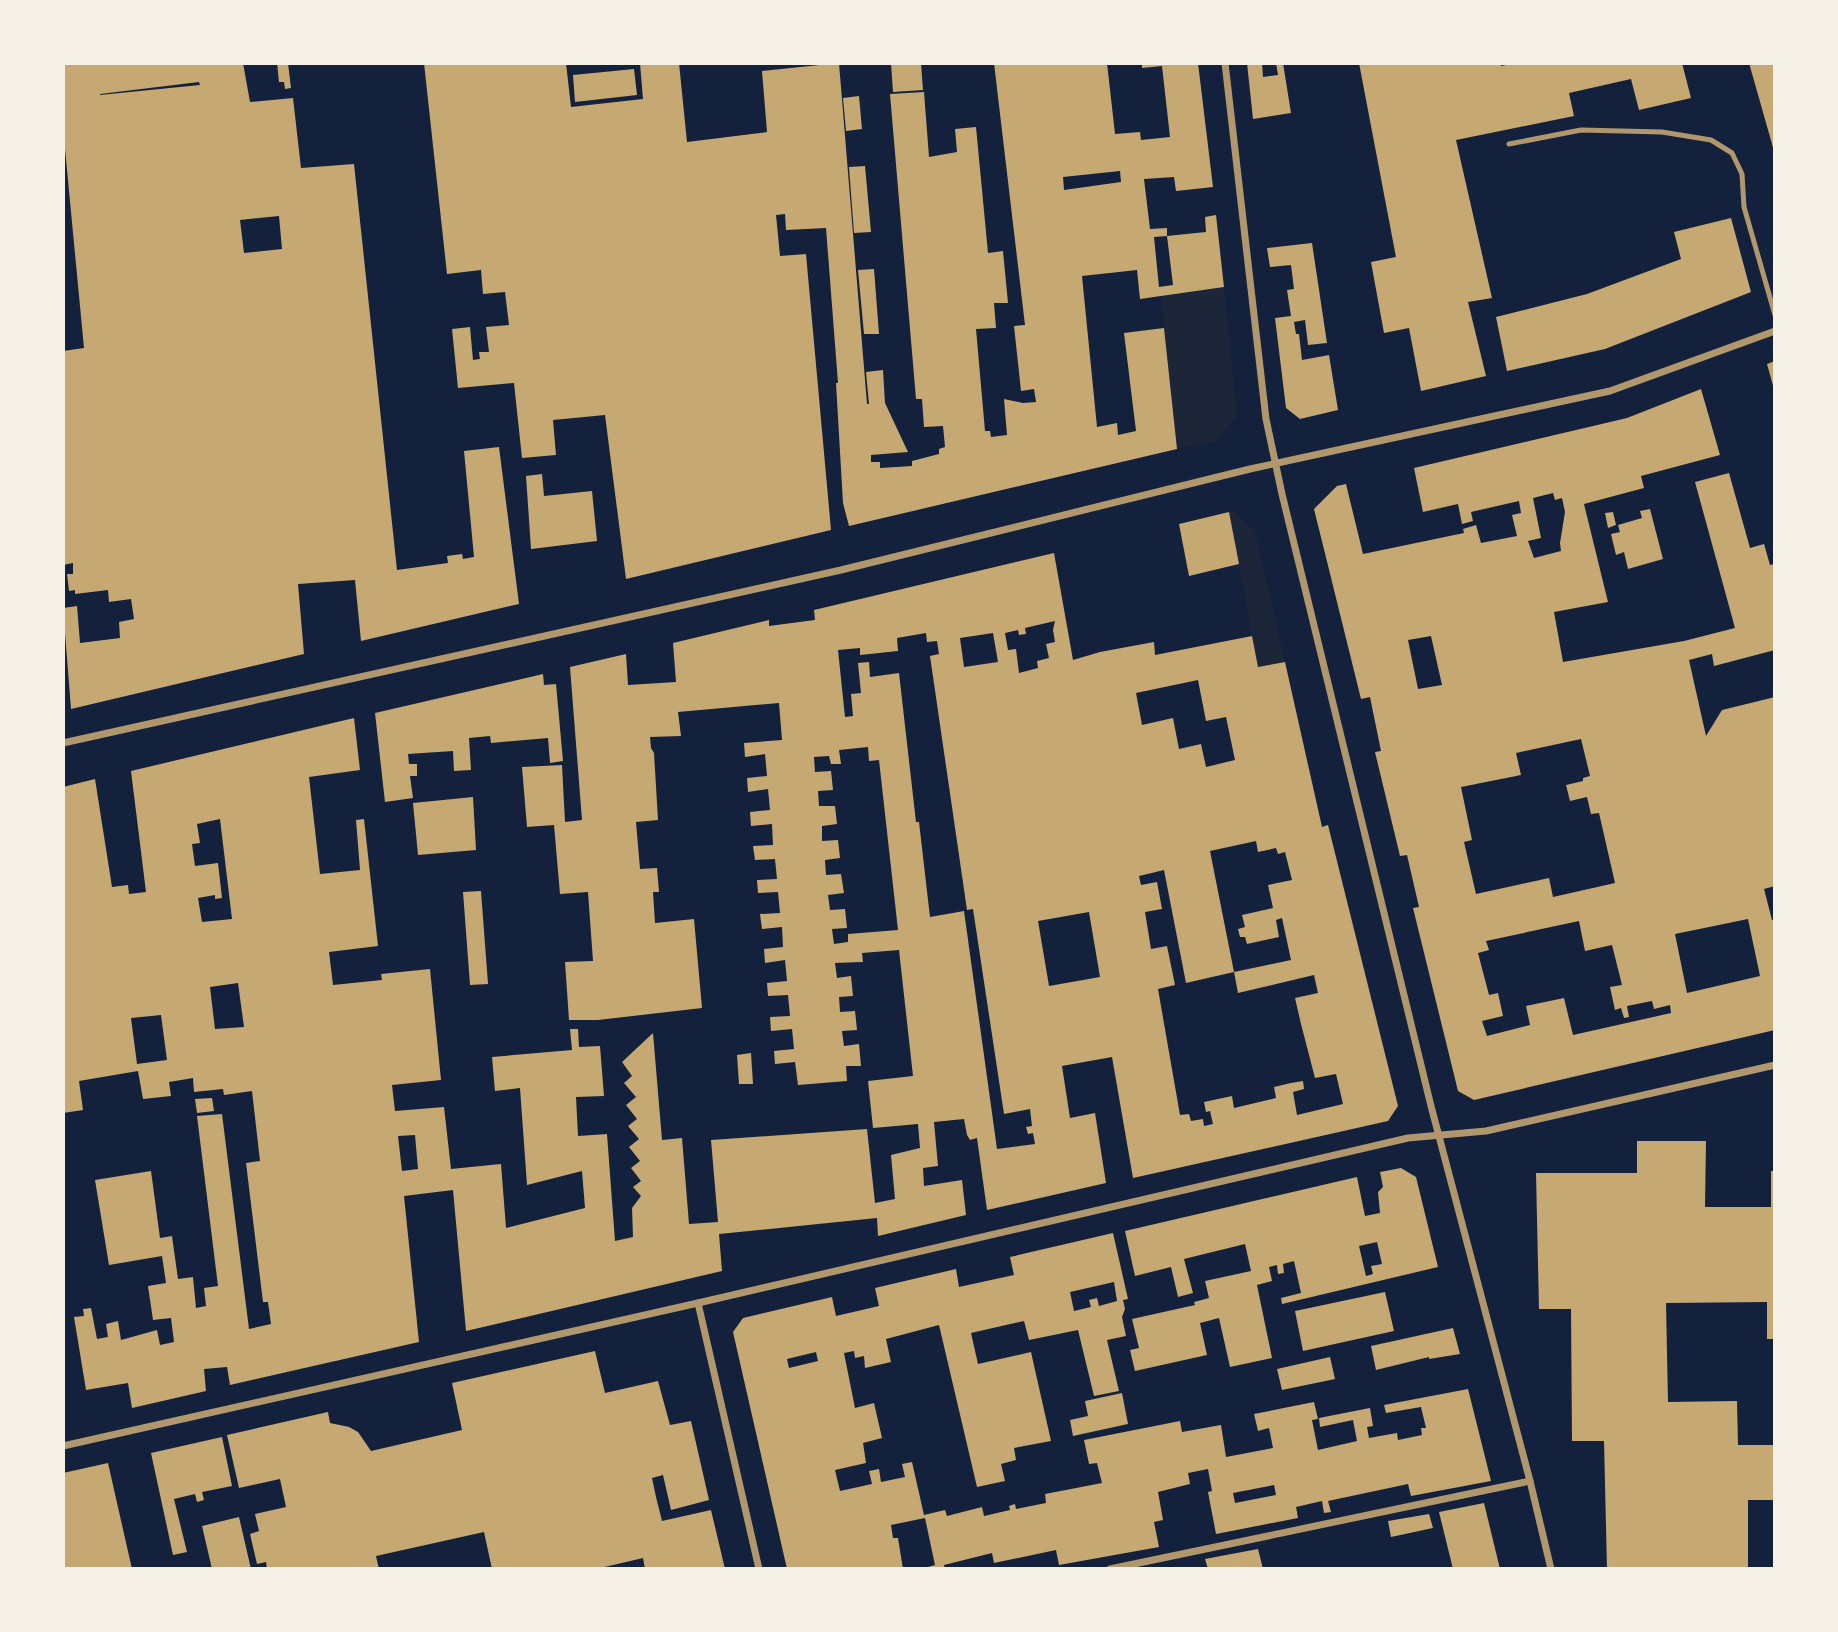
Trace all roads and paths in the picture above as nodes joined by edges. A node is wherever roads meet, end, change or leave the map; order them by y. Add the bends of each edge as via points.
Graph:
1 (1225, 63) edge
2 (1509, 144) dead end
3 (1775, 315) edge
4 (1775, 331) edge
5 (1276, 464) junction
6 (63, 743) edge
7 (1775, 1065) edge
8 (1439, 1135) junction
9 (698, 1303) junction
10 (63, 1446) edge
11 (1530, 1481) junction
12 (759, 1569) edge
13 (1110, 1569) edge
14 (1551, 1569) edge

1 - 5 street via 1266,419
2 - 3 lane via 1581,130 1648,132 1711,140 1732,153 1742,174 1744,207
4 - 5 street via 1610,391
5 - 6 street via 828,573
5 - 8 street
7 - 8 street via 1486,1131
8 - 9 street via 1408,1138
8 - 11 street
9 - 10 street
9 - 12 street
11 - 13 street
11 - 14 street

